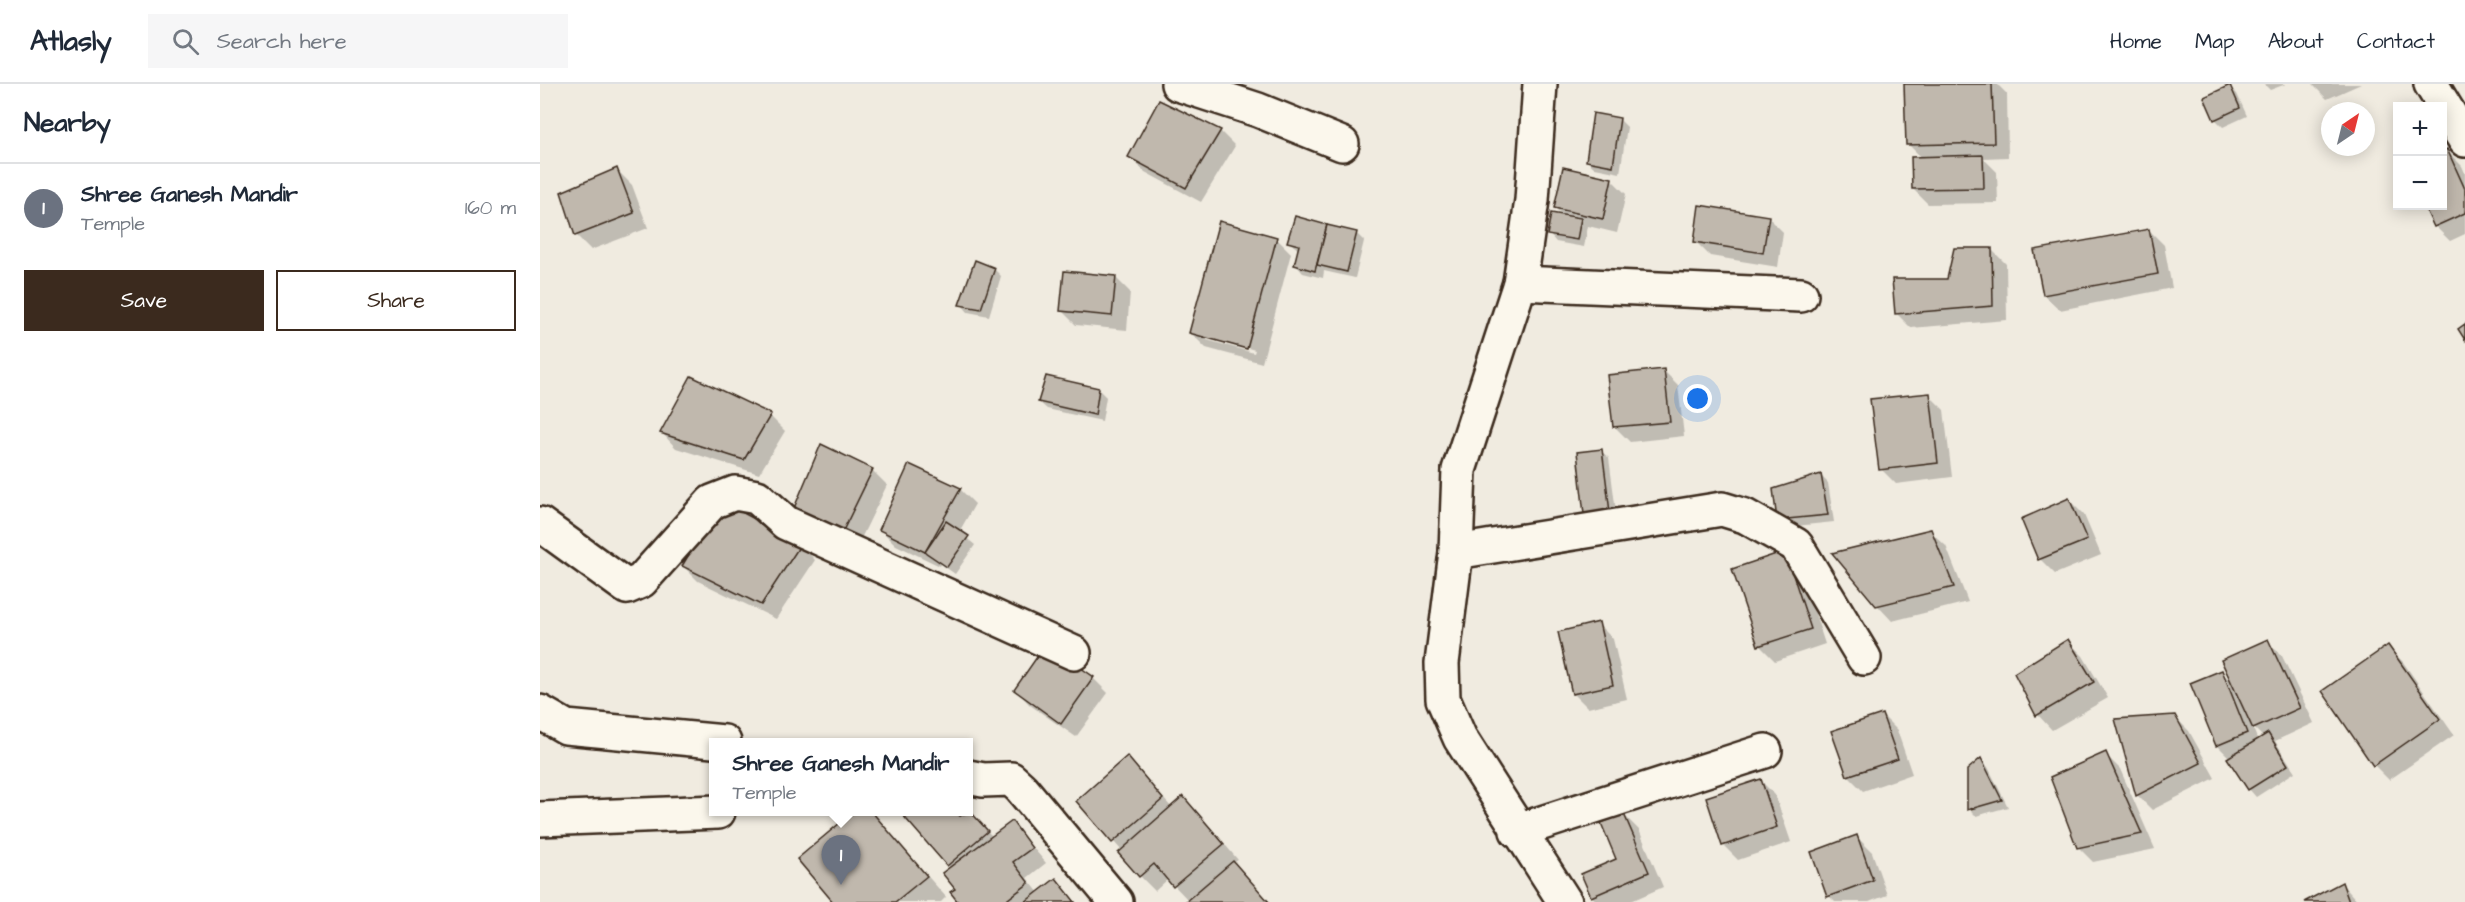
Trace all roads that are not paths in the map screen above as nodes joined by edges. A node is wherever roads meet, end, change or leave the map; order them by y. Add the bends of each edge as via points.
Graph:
1 (1178, 84) edge
2 (1540, 84) edge
3 (2431, 84) edge
4 (2465, 140) edge
5 (1342, 144) dead end
6 (1520, 282) junction
7 (1801, 295) dead end
8 (540, 524) edge
9 (1456, 552) junction
10 (1074, 653) dead end
11 (1864, 658) dead end
12 (540, 712) edge
13 (709, 741) edge
14 (1765, 751) dead end
15 (973, 778) edge
16 (709, 812) edge
17 (540, 819) edge
18 (1517, 831) junction
19 (1116, 902) edge
20 (1565, 902) edge

1 - 5 street via 1258,110
2 - 6 street via 1532,200
3 - 4 street
6 - 7 street
6 - 9 street via 1459,470
8 - 10 street via 627,587 641,581 712,502 735,493 757,496 786,523
9 - 11 street via 1722,509 1744,516 1796,545
9 - 18 street via 1442,663 1443,699 1460,738
12 - 13 street via 566,727
14 - 18 street
15 - 19 street via 1011,779
16 - 17 street
18 - 20 street

